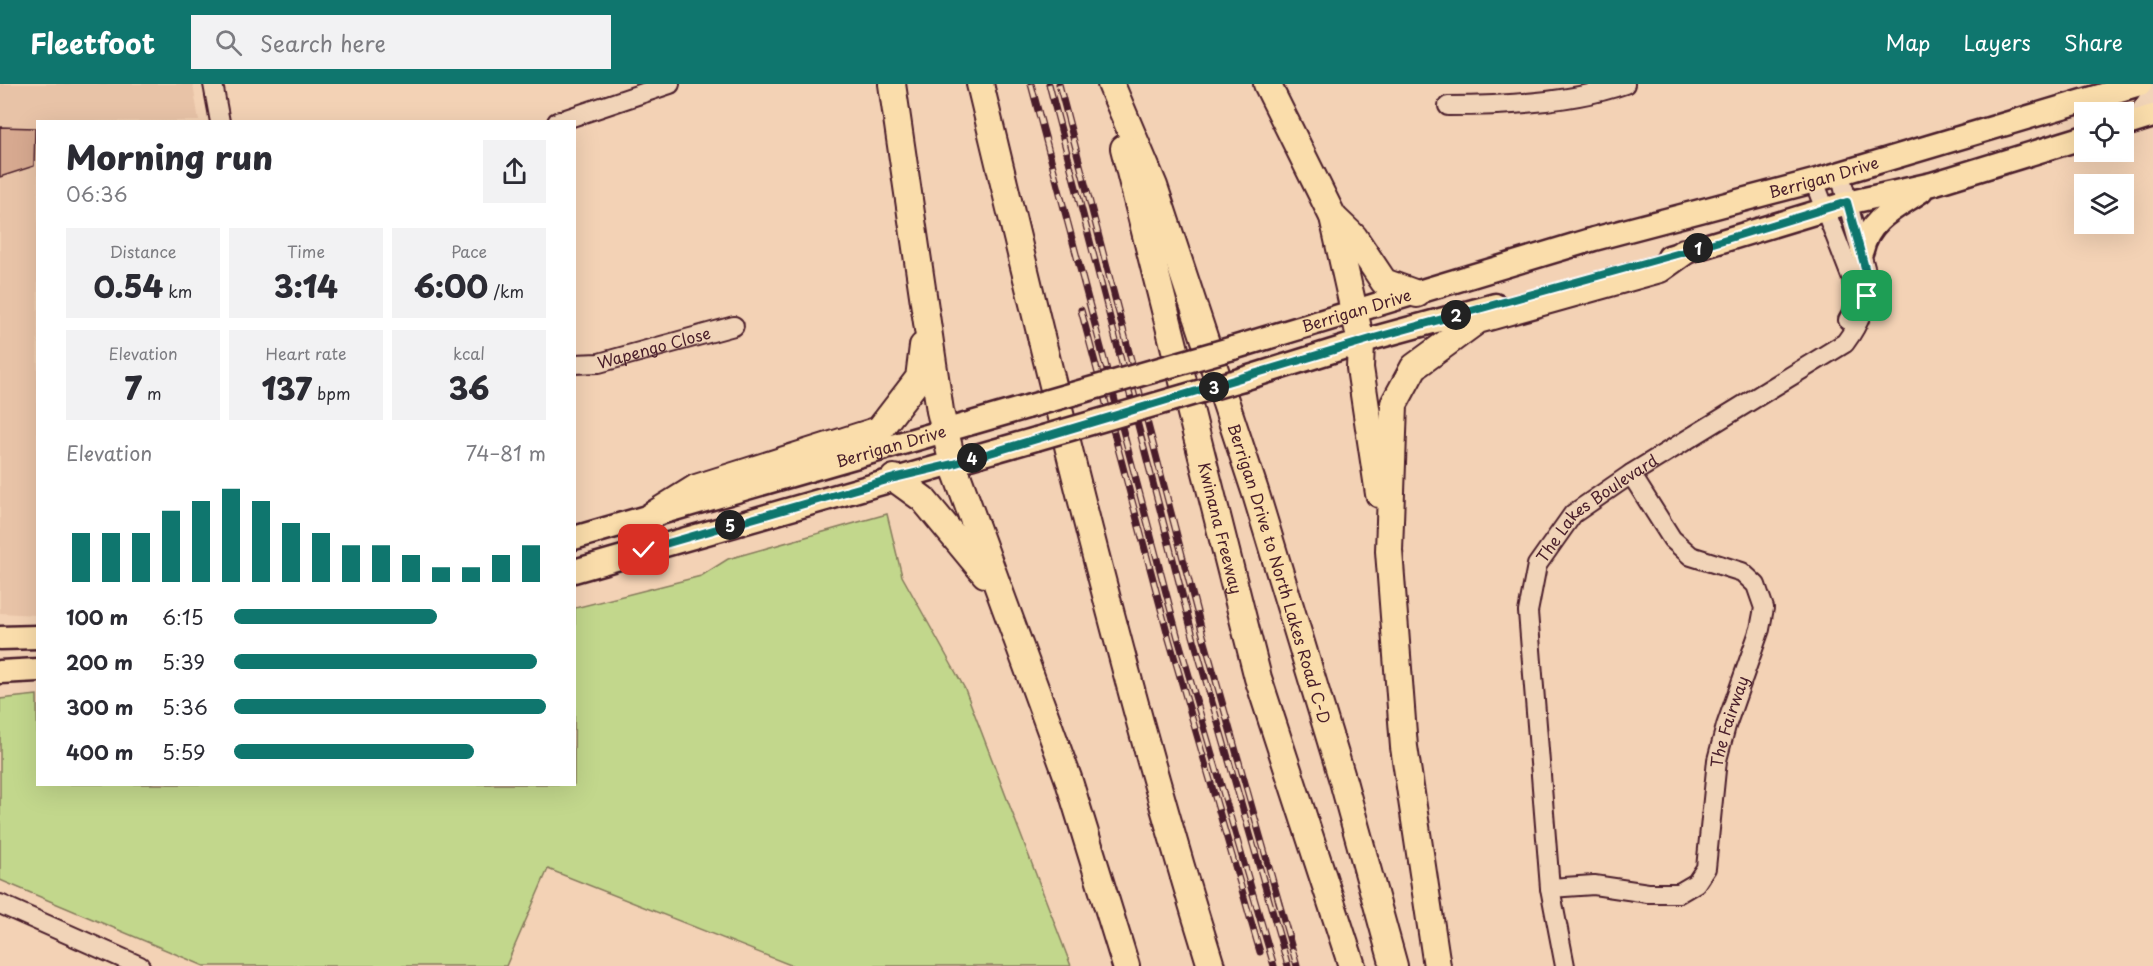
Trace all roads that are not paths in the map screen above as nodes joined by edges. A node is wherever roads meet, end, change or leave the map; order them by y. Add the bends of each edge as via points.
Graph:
1 (213, 84) edge
2 (670, 84) edge
3 (892, 84) edge
4 (980, 84) edge
5 (1110, 84) edge
6 (1267, 84) edge
7 (1625, 84) edge
8 (2088, 84) edge
9 (2140, 84) edge
10 (2153, 92) edge
11 (1448, 106) dead end
12 (2050, 109) junction
13 (2153, 116) edge
14 (2134, 117) edge
15 (220, 120) edge
16 (563, 120) edge
17 (2134, 122) edge
18 (2074, 140) edge
19 (1840, 174) junction
20 (1814, 181) junction
21 (1932, 184) junction
22 (1847, 202) junction
23 (1823, 210) junction
24 (1332, 217) junction
25 (1862, 250) junction
26 (1684, 252) junction
27 (1417, 294) junction
28 (1354, 311) junction
29 (927, 322) junction
30 (734, 326) dead end
31 (1361, 342) junction
32 (1819, 357) junction
33 (576, 364) edge
34 (946, 430) junction
35 (953, 464) junction
36 (1631, 474) junction
37 (894, 478) junction
38 (651, 516) junction
39 (576, 537) edge
40 (1389, 551) junction
41 (576, 570) edge
42 (1000, 594) junction
43 (36, 637) edge
44 (0, 638) edge
45 (36, 670) edge
46 (0, 672) edge
47 (1550, 888) junction
48 (0, 904) edge
49 (140, 966) edge
50 (1126, 966) edge
51 (1211, 966) edge
52 (1352, 966) edge
53 (1394, 966) edge
54 (1437, 966) edge
55 (1565, 966) edge

1 - 15 street
2 - 16 street
3 - 29 highway
4 - 51 highway via 1126,671 1170,836
5 - 52 highway, Kwinana Freeway via 1258,678
5 - 53 highway, Berrigan Drive to North Lakes Road C-D via 1154,186 1255,491 1340,770
6 - 24 highway
7 - 11 street via 1601,93 1489,106
8 - 12 main road
9 - 12 main road, Berrigan Drive
10 - 14 street
12 - 19 main road, Berrigan Drive
13 - 17 main road
18 - 21 main road, Berrigan Drive
19 - 20 main road, Berrigan Drive
19 - 22 street, The Lakes Boulevard
20 - 23 street, The Lakes Boulevard
20 - 27 main road, Berrigan Drive via 1594,239
21 - 22 main road, Berrigan Drive
21 - 25 main road via 1873,225 1865,233
22 - 23 main road, Berrigan Drive
22 - 25 street, The Lakes Boulevard
23 - 26 main road, Berrigan Drive
23 - 32 street, The Lakes Boulevard via 1839,242 1854,296 1851,315
24 - 27 highway via 1354,237 1384,282
24 - 28 highway
25 - 32 street, The Lakes Boulevard via 1868,279 1862,315 1845,343
26 - 31 main road, Berrigan Drive
26 - 40 highway via 1660,269 1479,320 1414,367 1394,404
27 - 28 main road, Berrigan Drive
28 - 31 highway
28 - 34 main road, Berrigan Drive, bridge
29 - 34 highway
29 - 38 highway via 919,378 879,430 696,488
30 - 33 street, Wapengo Close via 599,363
31 - 35 main road, Berrigan Drive, bridge
31 - 40 highway via 1360,368
32 - 36 street, The Lakes Boulevard
34 - 35 highway
34 - 38 main road, Berrigan Drive
35 - 37 main road, Berrigan Drive
35 - 42 highway
36 - 47 street, The Lakes Boulevard via 1573,514 1537,565 1532,588 1528,612
36 - 47 street, The Fairway via 1672,539 1691,556 1742,572 1756,585 1764,608 1760,629 1717,760 1706,868 1696,883 1679,893 1594,885
37 - 41 main road, Berrigan Drive
37 - 42 highway via 923,500
38 - 39 main road, Berrigan Drive
40 - 54 highway via 1404,747
42 - 50 highway via 1068,778
43 - 44 main road
45 - 46 main road
47 - 55 street, The Lakes Boulevard
48 - 49 street

